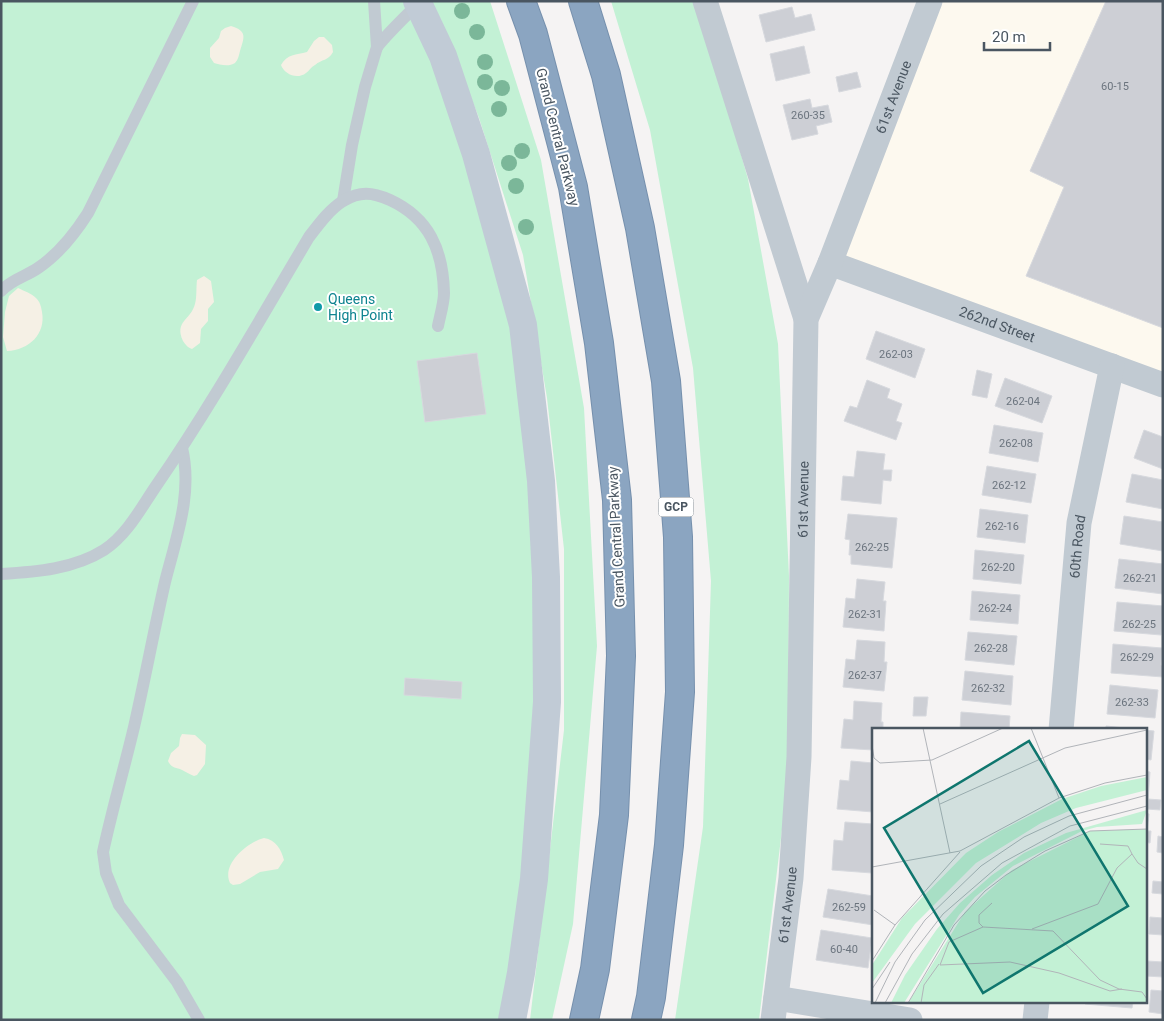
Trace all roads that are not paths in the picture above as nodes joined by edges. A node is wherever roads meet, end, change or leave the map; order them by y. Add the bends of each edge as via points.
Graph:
1 (192, 1) edge
2 (374, 1) edge
3 (521, 1) edge
4 (583, 1) edge
5 (705, 1) edge
6 (930, 1) edge
7 (418, 2) edge
8 (377, 47) junction
9 (343, 201) junction
10 (830, 264) junction
11 (1, 291) edge
12 (806, 319) junction
13 (438, 326) dead end
14 (1112, 366) junction
15 (1163, 385) edge
16 (182, 448) junction
17 (1, 574) edge
18 (1061, 728) edge
19 (1037, 1004) edge
20 (775, 1009) edge
21 (199, 1020) edge
22 (512, 1020) edge
23 (584, 1020) edge
24 (646, 1020) edge
25 (910, 1020) edge
26 (1035, 1020) edge

1 - 11 lane via 75,235 36,270 7,284
2 - 8 lane
3 - 23 highway, Grand Central Parkway via 533,34 573,187 599,343 617,500 620,656 614,815 595,969
4 - 24 highway, GCP via 606,75 640,228 666,381 678,536 680,692 669,845
5 - 12 street
6 - 10 street, 61st Avenue
7 - 8 lane
7 - 22 main road via 443,56 476,154 523,325 541,481 545,532 546,719 534,880
8 - 9 lane via 352,145
9 - 13 lane via 355,195 375,193 421,221 439,258 444,294
9 - 16 lane via 329,212 309,237
10 - 12 street, 61st Avenue
10 - 14 street, 262nd Street
12 - 20 street, 61st Avenue via 799,757 791,878
14 - 15 street, 262nd Street
14 - 18 street, 60th Road via 1080,523
16 - 17 lane via 125,531 104,550 68,566
16 - 21 lane via 186,468 181,520 103,852 106,873 119,905 177,982
19 - 26 street
20 - 25 street

